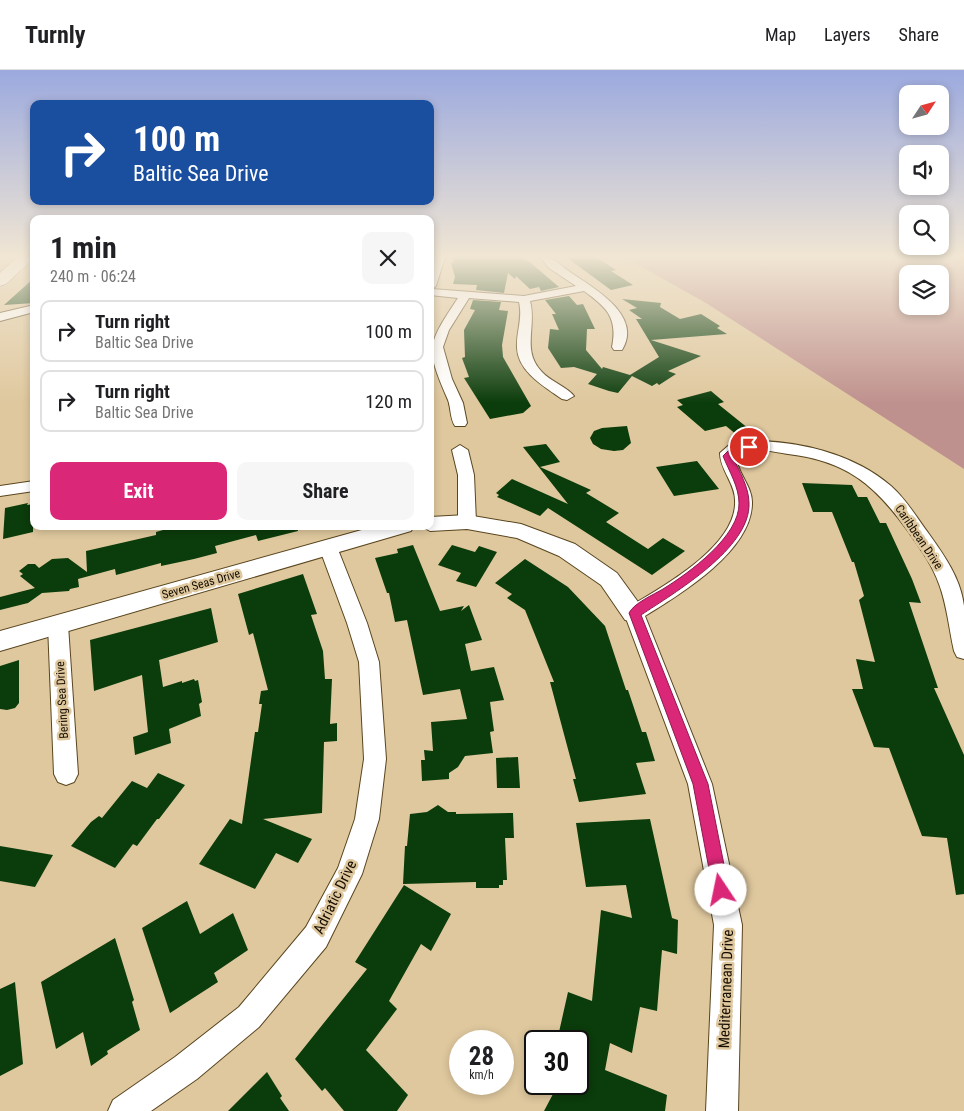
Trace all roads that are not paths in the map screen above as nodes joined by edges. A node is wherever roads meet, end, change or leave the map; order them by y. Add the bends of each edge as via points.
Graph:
1 (459, 306) edge
2 (526, 306) edge
3 (609, 306) edge
4 (30, 309) edge
5 (0, 317) edge
6 (618, 347) dead end
7 (567, 396) dead end
8 (460, 423) dead end
9 (460, 450) dead end
10 (30, 487) edge
11 (0, 491) edge
12 (467, 522) junction
13 (434, 524) edge
14 (389, 530) edge
15 (328, 547) junction
16 (634, 613) junction
17 (58, 625) junction
18 (0, 641) edge
19 (964, 651) edge
20 (66, 774) dead end
21 (124, 1111) edge
22 (722, 1111) edge

1 - 8 street via 443,330 437,347
2 - 7 street via 528,314 523,349 528,363 538,376
3 - 6 street via 620,326
4 - 5 street
9 - 12 street via 466,474
10 - 11 street
12 - 13 street
12 - 16 street via 521,531 568,550 609,579
14 - 15 street, Seven Seas Drive
15 - 17 street, Seven Seas Drive
15 - 21 street, Adriatic Drive via 368,662 375,759 367,819 350,874 316,937 249,1017 186,1068
16 - 19 street, Caribbean Drive via 680,584 726,545 737,530 744,503 728,453 749,447 793,450 827,458 856,470 887,492 935,556 950,591
16 - 22 street, Mediterranean Drive via 700,784 728,925
17 - 18 street, Seven Seas Drive
17 - 20 street, Bering Sea Drive

